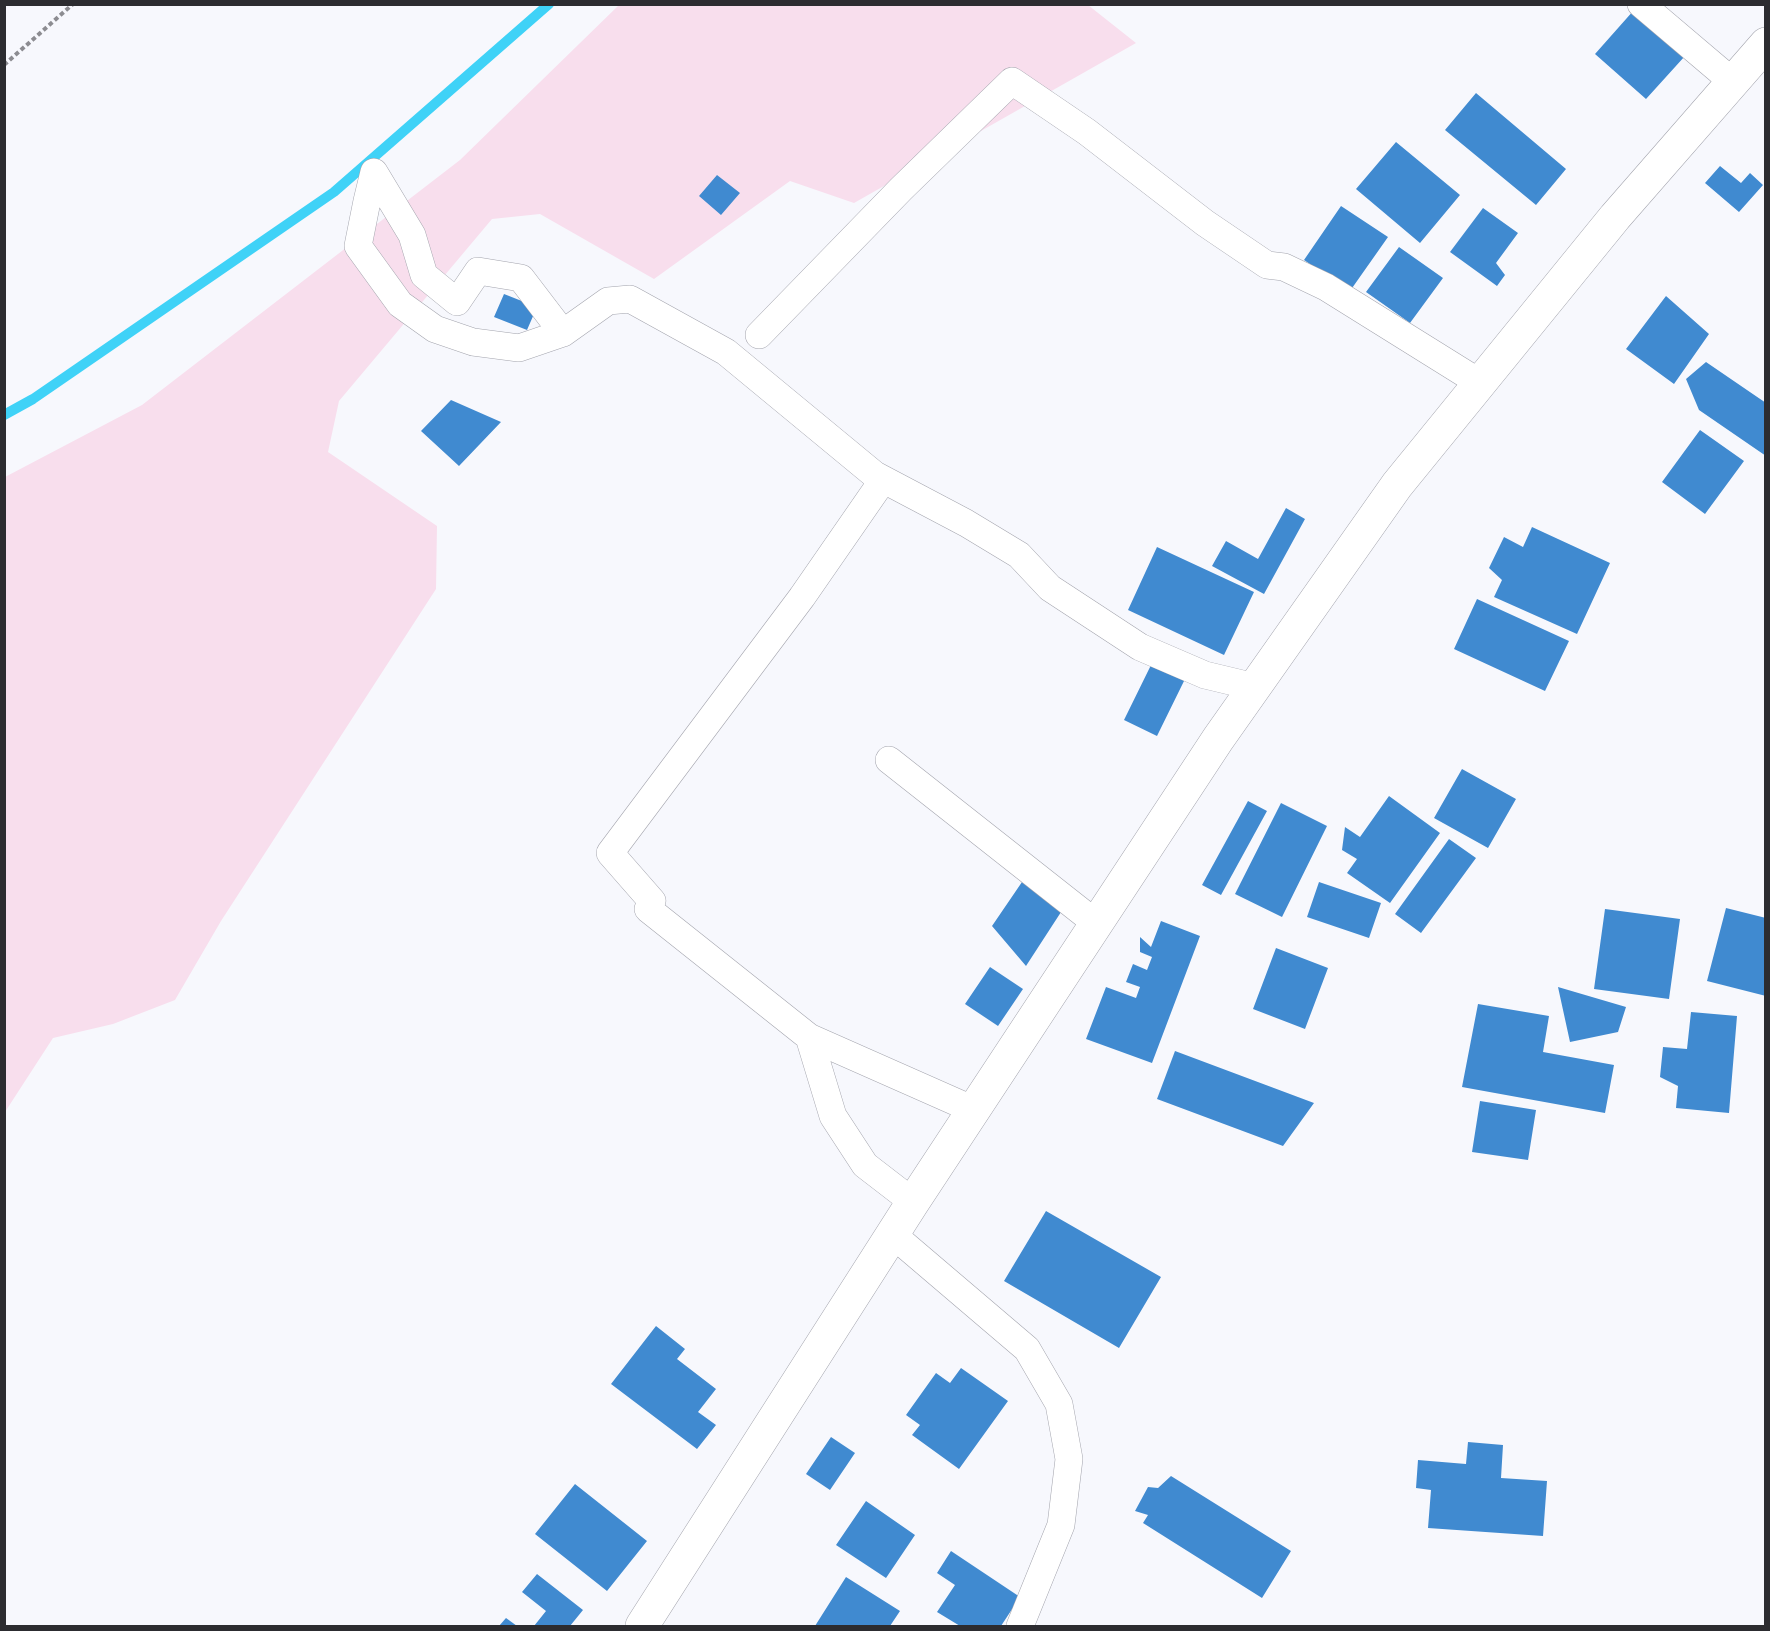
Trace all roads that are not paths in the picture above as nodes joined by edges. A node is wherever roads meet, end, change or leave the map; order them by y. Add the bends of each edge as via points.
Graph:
1 (1641, 4) edge
2 (1766, 44) edge
3 (1733, 82) junction
4 (563, 333) junction
5 (759, 335) junction
6 (726, 352) junction
7 (754, 375) junction
8 (1480, 383) junction
9 (884, 480) junction
10 (1255, 687) junction
11 (889, 760) dead end
12 (1097, 924) junction
13 (809, 1037) junction
14 (974, 1110) junction
15 (913, 1202) junction
16 (892, 1234) junction
17 (642, 1626) edge
18 (1020, 1626) edge

1 - 3 street
2 - 3 street
3 - 8 street via 1615,217
4 - 4 street via 520,278 478,271 457,302 424,275 412,235 374,172 358,246 400,304 435,329 473,342 519,348
4 - 6 street via 608,301 630,300
5 - 6 street
5 - 7 street
5 - 8 street via 900,189 1012,81 1267,265 1284,267 1326,287
6 - 7 street
7 - 9 street
8 - 10 street via 1397,485
9 - 10 street via 1019,555 1050,588 1140,647 1205,675
9 - 13 street via 610,854 652,901 648,909
10 - 12 street
11 - 12 street
12 - 14 street
13 - 14 street
13 - 15 street via 833,1116 866,1165
14 - 15 street
15 - 16 street
16 - 17 street
16 - 18 street via 1027,1349 1059,1404 1069,1459 1061,1525

